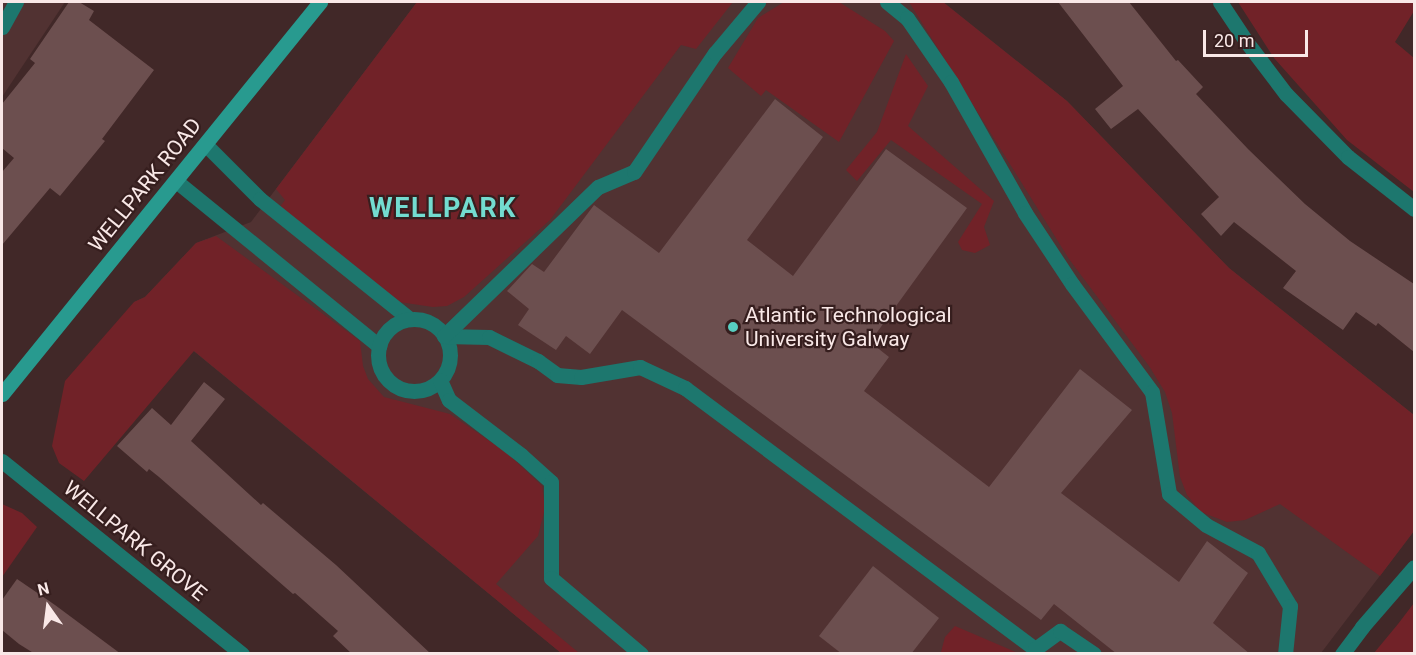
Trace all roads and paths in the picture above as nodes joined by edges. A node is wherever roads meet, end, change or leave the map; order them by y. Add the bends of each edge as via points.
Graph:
1 (16, 2) edge
2 (320, 2) edge
3 (758, 2) edge
4 (887, 2) edge
5 (1220, 2) edge
6 (2, 27) edge
7 (206, 145) junction
8 (176, 181) junction
9 (1414, 209) edge
10 (410, 320) junction
11 (444, 336) junction
12 (379, 346) junction
13 (440, 380) junction
14 (2, 394) edge
15 (2, 461) edge
16 (1414, 567) edge
17 (242, 654) edge
18 (641, 654) edge
19 (1094, 654) edge
20 (1285, 654) edge
21 (1342, 654) edge

1 - 6 street
2 - 7 main road, WELLPARK ROAD
3 - 11 street via 715,53 634,172 598,187
4 - 20 street via 907,18 951,82 1025,213 1152,392 1169,494 1206,525 1257,553 1290,606
5 - 9 street via 1286,94 1348,157
7 - 8 main road, WELLPARK ROAD
7 - 10 street via 260,199
8 - 12 street
8 - 14 main road, WELLPARK ROAD
10 - 11 street via 433,325
10 - 12 street via 387,331
11 - 13 street via 450,354
11 - 19 street via 489,338 538,361 557,375 581,377 640,367 685,388 1035,649 1060,631
12 - 13 street via 380,369 396,387 419,390
13 - 18 street via 449,400 551,482 551,578
15 - 17 street, WELLPARK GROVE
16 - 21 street

